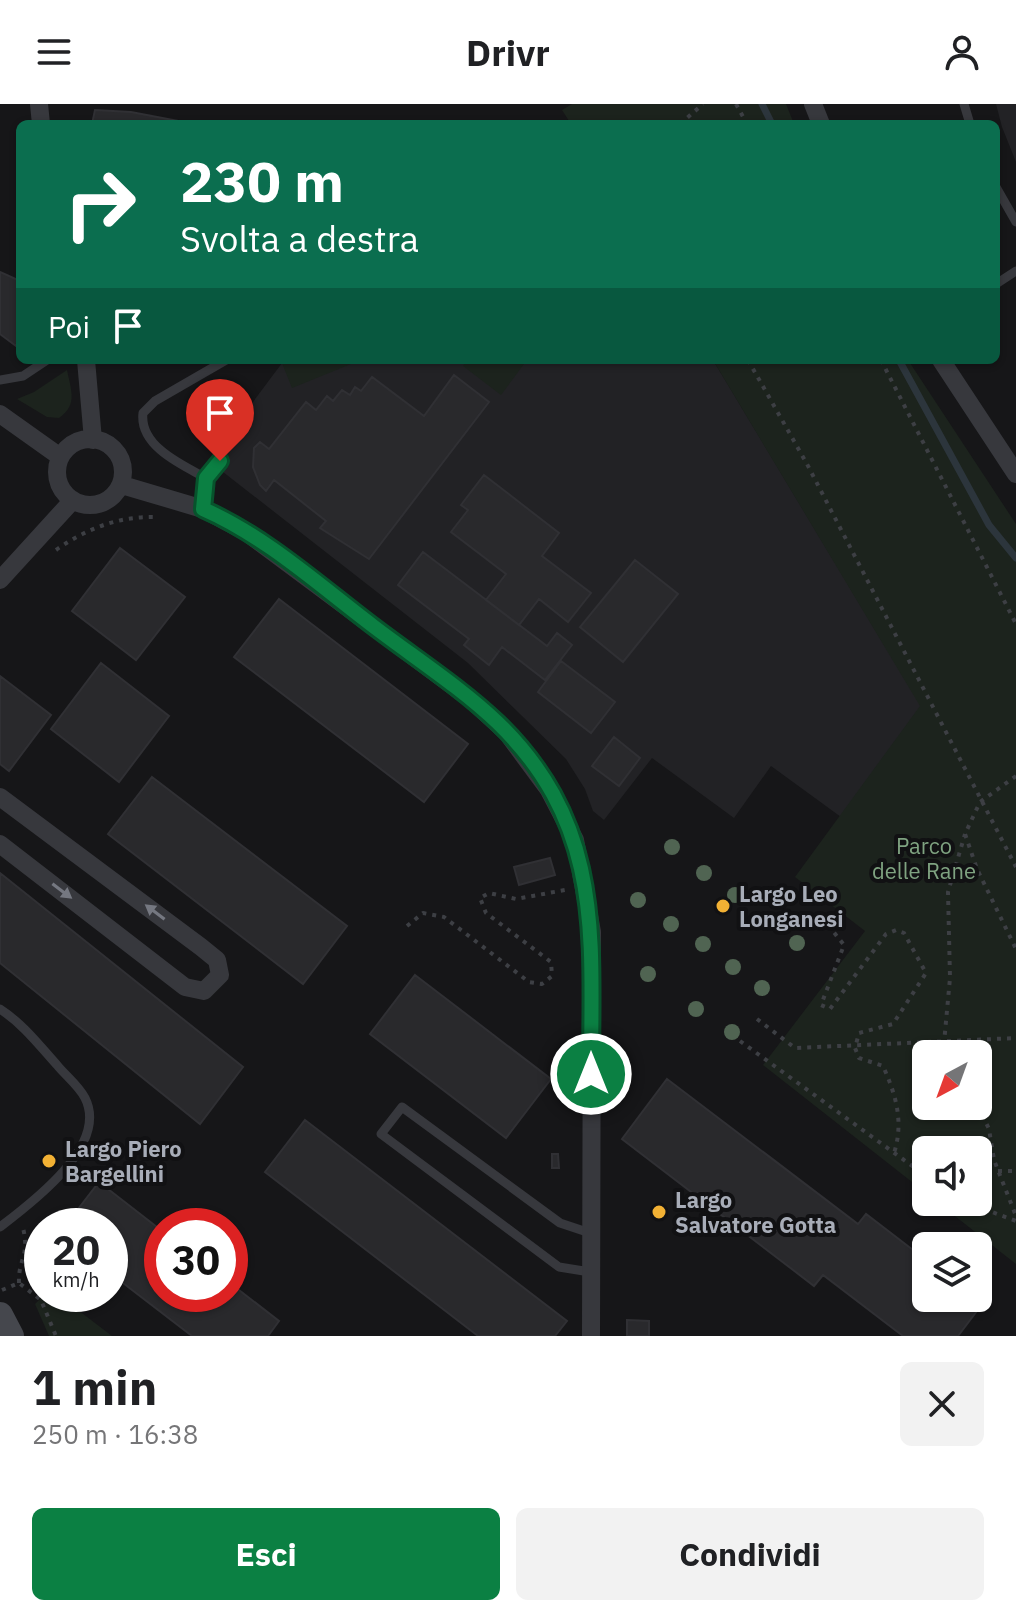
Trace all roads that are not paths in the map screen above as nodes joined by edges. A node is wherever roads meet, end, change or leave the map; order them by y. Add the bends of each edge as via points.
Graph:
1 (1000, 194) edge
2 (1016, 222) edge
3 (41, 364) edge
4 (86, 364) edge
5 (219, 364) edge
6 (944, 364) edge
7 (0, 380) edge
8 (0, 414) edge
9 (93, 440) junction
10 (59, 456) junction
11 (220, 461) dead end
12 (1016, 474) edge
13 (206, 478) junction
14 (122, 485) junction
15 (73, 500) junction
16 (203, 509) junction
17 (0, 580) edge
18 (0, 797) edge
19 (0, 844) edge
20 (0, 1009) edge
21 (0, 1227) edge
22 (590, 1233) junction
23 (590, 1272) junction
24 (0, 1315) edge
25 (11, 1336) edge
26 (591, 1336) edge

1 - 2 lane
3 - 7 lane via 23,376
4 - 9 street
5 - 13 lane via 145,408 142,418 152,441
6 - 12 street
8 - 10 street
9 - 10 street via 72,444
9 - 14 street via 110,446 121,458
10 - 15 street via 56,479
11 - 13 lane
13 - 16 lane
14 - 15 street via 100,504
14 - 16 street
15 - 17 street
16 - 22 street via 271,550 497,723 549,790 575,840 577,888 592,943
19 -> 18 street via 185,987 204,991 220,975 217,960 201,947
20 - 21 lane via 19,1021 85,1098 91,1126 55,1180
22 - 23 street
22 - 23 lane via 560,1223 402,1107 381,1134 559,1267
23 - 26 street
24 - 25 street

